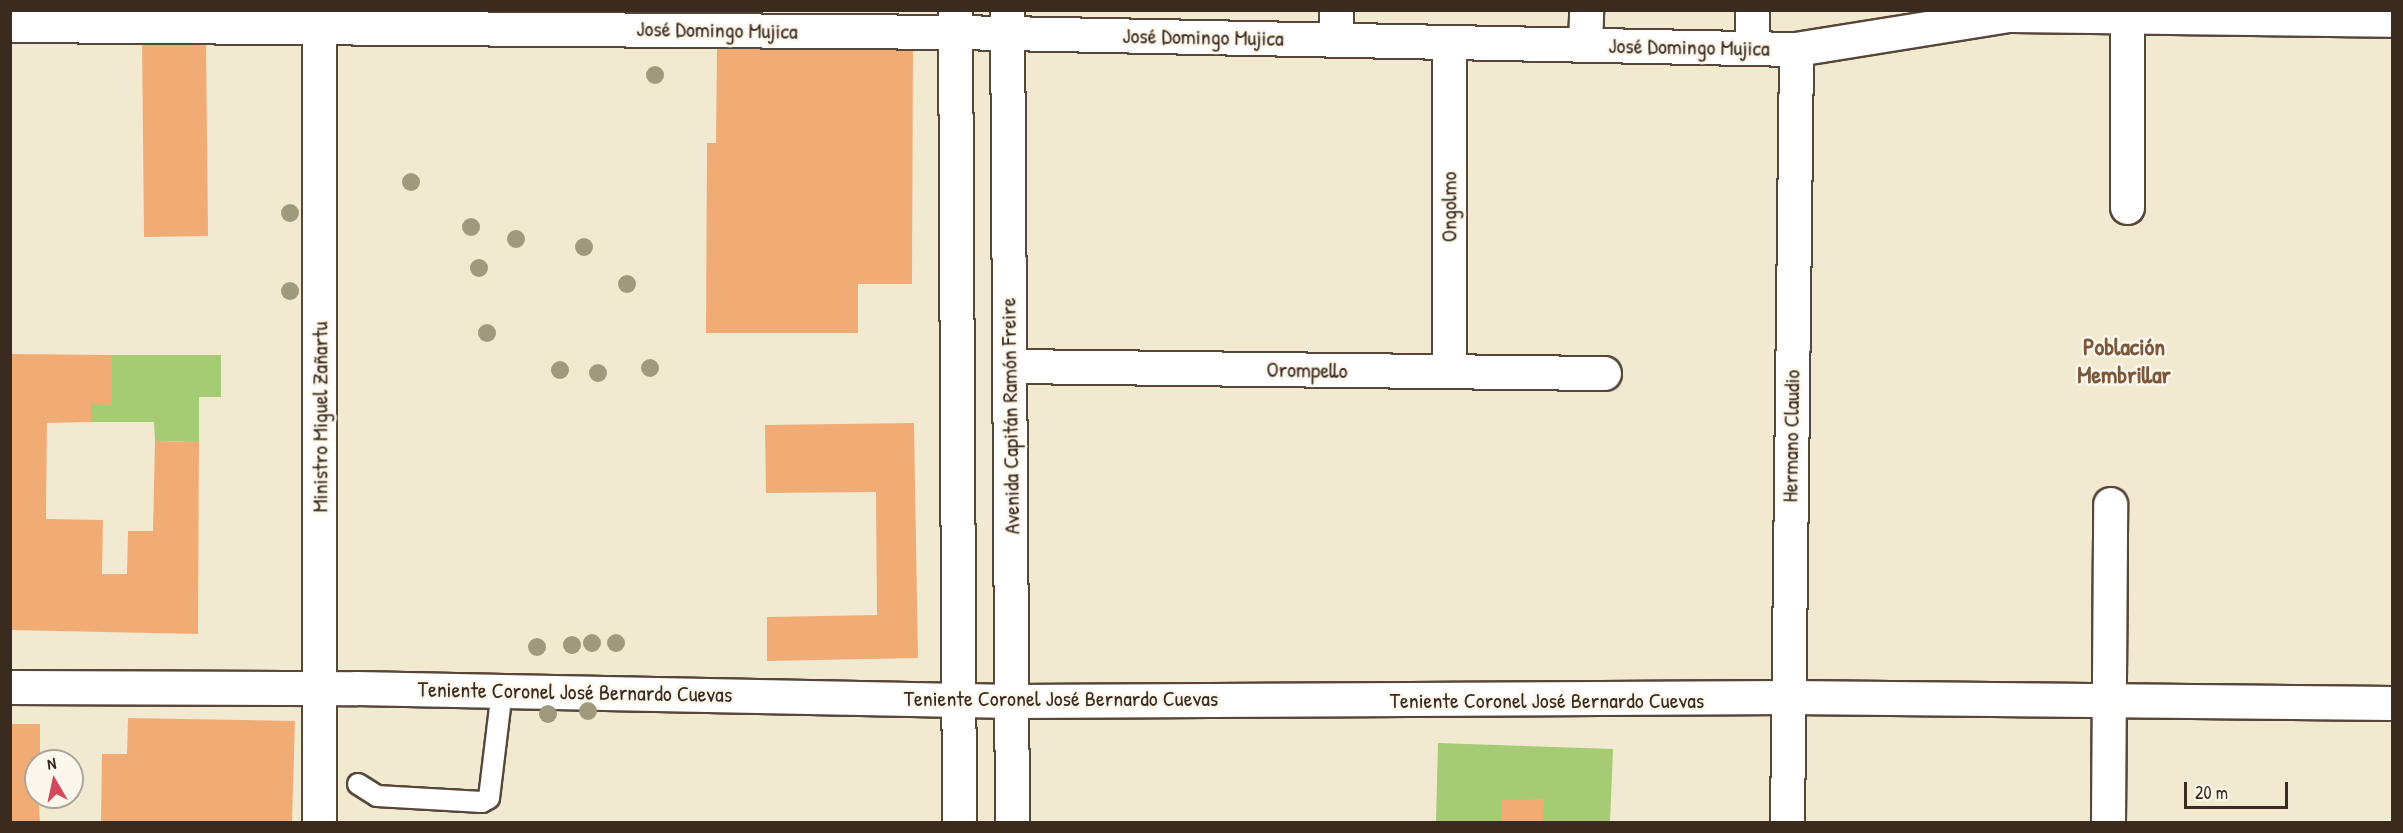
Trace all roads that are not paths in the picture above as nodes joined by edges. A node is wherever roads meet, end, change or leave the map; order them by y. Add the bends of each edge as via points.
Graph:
1 (1586, 10) edge
2 (1752, 10) edge
3 (2010, 13) edge
4 (2127, 16) junction
5 (319, 19) edge
6 (2392, 20) edge
7 (955, 21) edge
8 (1007, 22) edge
9 (10, 25) edge
10 (1336, 25) edge
11 (1449, 42) junction
12 (1585, 45) junction
13 (1752, 48) junction
14 (1796, 49) junction
15 (2127, 207) dead end
16 (1010, 366) junction
17 (1449, 371) junction
18 (1604, 373) dead end
19 (2110, 504) dead end
20 (10, 687) edge
21 (321, 689) junction
22 (502, 690) junction
23 (1789, 698) junction
24 (959, 700) junction
25 (1013, 701) junction
26 (2111, 703) junction
27 (2392, 703) edge
28 (358, 784) dead end
29 (319, 822) edge
30 (959, 822) edge
31 (1012, 822) edge
32 (1787, 822) edge
33 (2108, 822) edge

1 - 12 street
2 - 13 street
3 - 4 street, José Domingo Mujica
3 - 14 street, José Domingo Mujica
4 - 6 street, José Domingo Mujica
4 - 15 street
5 - 7 street, José Domingo Mujica
5 - 9 street, José Domingo Mujica
5 - 21 street, Ministro Miguel Zañartu
7 - 8 street, José Domingo Mujica
7 - 24 street
8 - 10 street, José Domingo Mujica
8 - 16 street, Avenida Capitán Ramón Freire
10 - 11 street, José Domingo Mujica
11 - 12 street, José Domingo Mujica
11 - 17 street, Ongolmo
12 - 13 street, José Domingo Mujica
13 - 14 street, José Domingo Mujica
14 - 23 street, Hermano Claudio
16 - 17 street, Orompello
16 - 25 street, Avenida Capitán Ramón Freire
17 - 18 street, Orompello
19 - 26 street
20 - 21 street, Teniente Coronel José Bernardo Cuevas
21 - 22 street, Teniente Coronel José Bernardo Cuevas
21 - 29 street, Ministro Miguel Zañartu
22 - 24 street, Teniente Coronel José Bernardo Cuevas
22 - 28 lane via 489,798 482,802 377,796
23 - 25 street, Teniente Coronel José Bernardo Cuevas
23 - 26 street, Teniente Coronel José Bernardo Cuevas
23 - 32 street, Hermano Claudio
24 - 25 street, Teniente Coronel José Bernardo Cuevas
24 - 30 street
25 - 31 street, Avenida Capitán Ramón Freire
26 - 27 street, Teniente Coronel José Bernardo Cuevas
26 - 33 street

